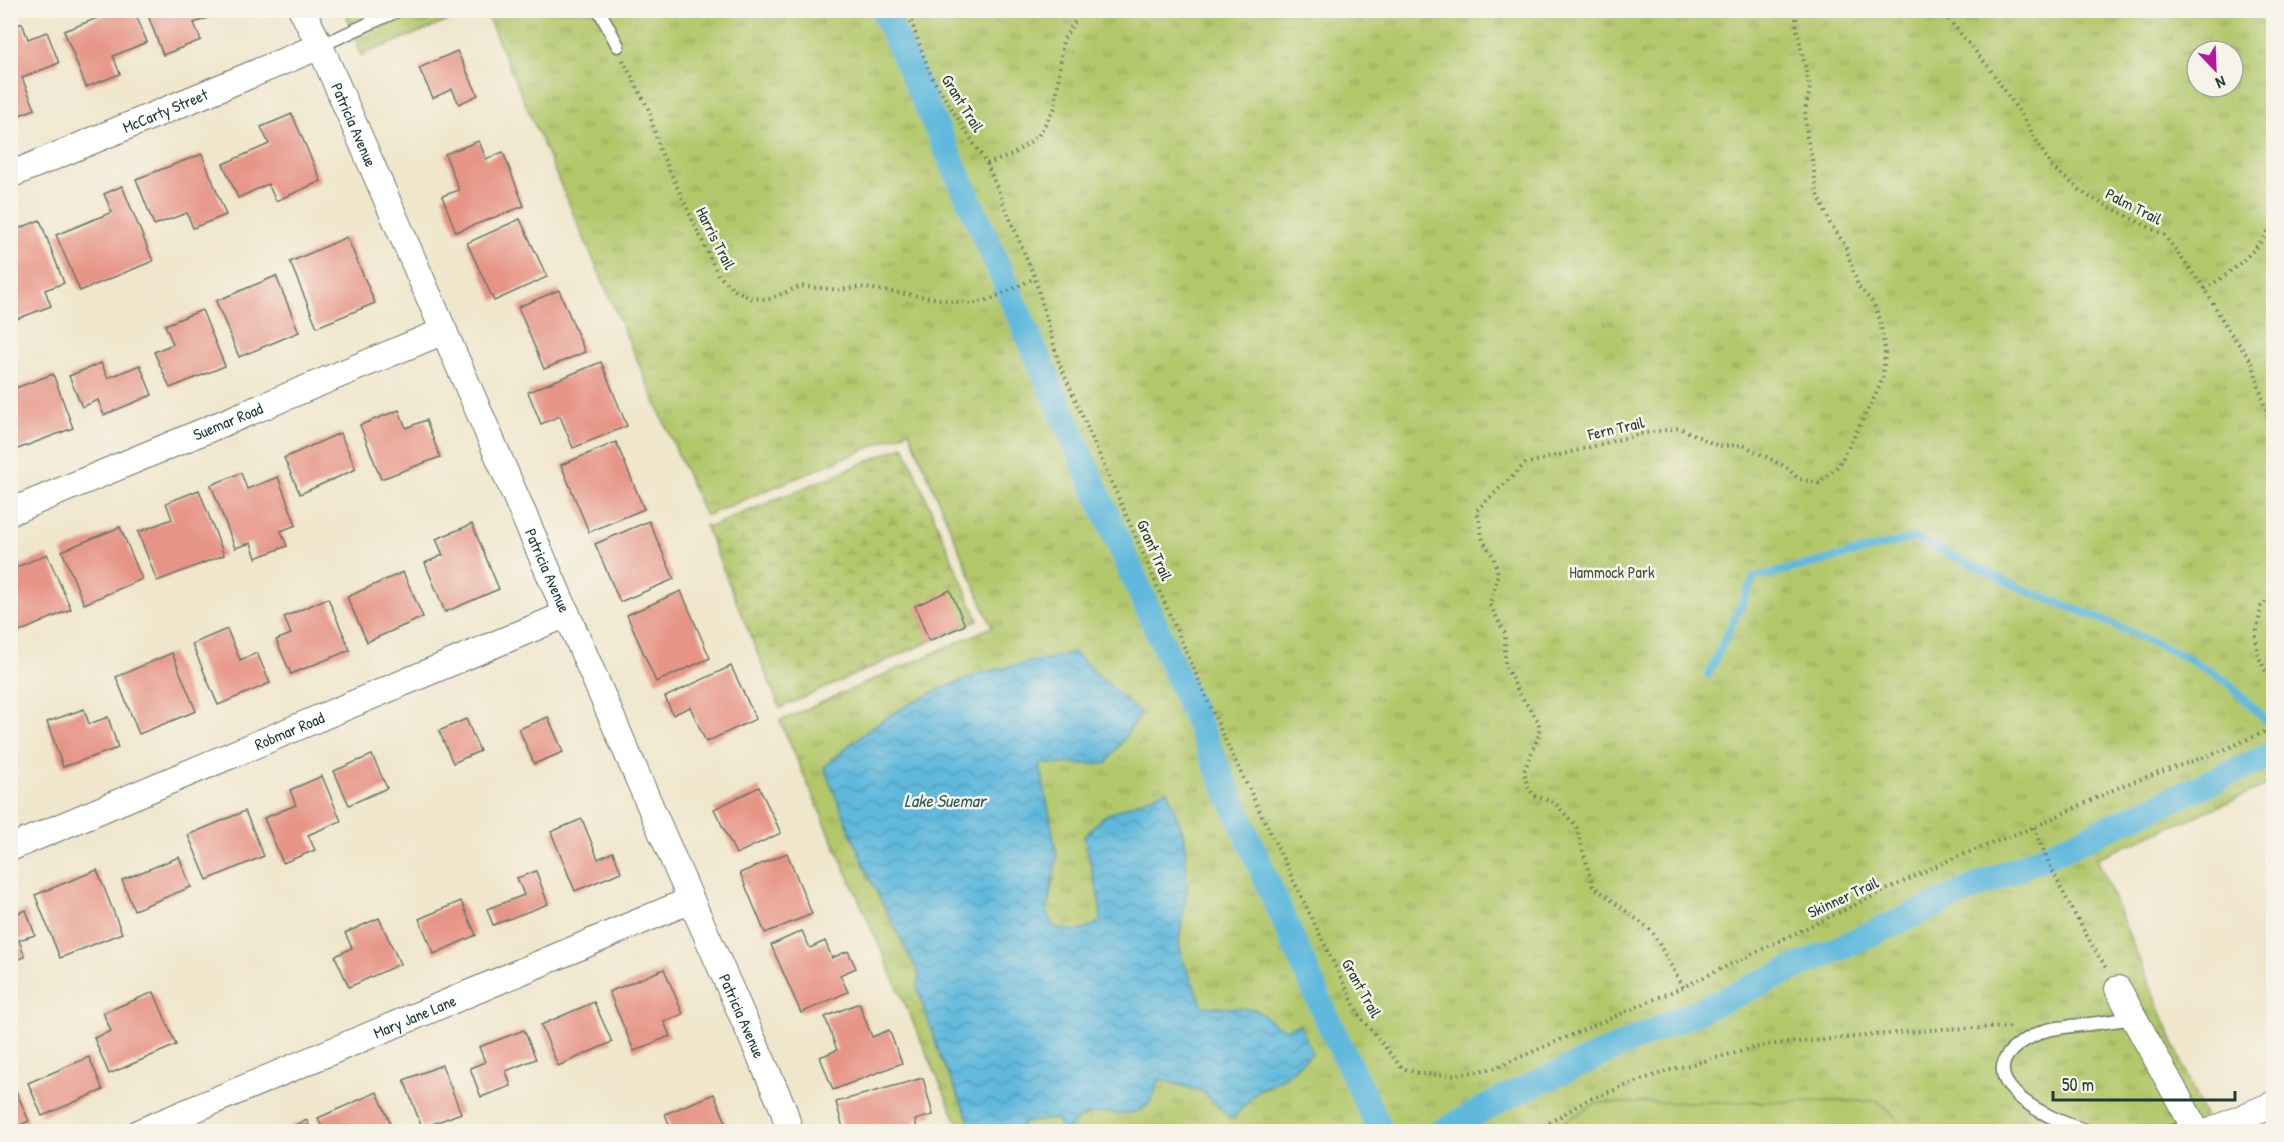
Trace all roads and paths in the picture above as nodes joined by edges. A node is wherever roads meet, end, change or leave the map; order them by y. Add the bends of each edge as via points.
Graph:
1 (302, 10) edge
2 (399, 10) edge
3 (599, 10) edge
4 (907, 10) edge
5 (1082, 10) edge
6 (1796, 10) edge
7 (1941, 10) edge
8 (320, 46) junction
9 (618, 46) joint
10 (987, 164) junction
11 (10, 175) edge
12 (2274, 223) edge
13 (1035, 278) junction
14 (2205, 289) junction
15 (444, 331) junction
16 (2274, 448) edge
17 (10, 512) edge
18 (2274, 593) edge
19 (567, 614) junction
20 (2274, 687) edge
21 (2274, 728) edge
22 (2034, 826) junction
23 (10, 848) edge
24 (691, 900) junction
25 (1683, 987) junction
26 (2118, 989) joint
27 (2134, 1018) junction
28 (2046, 1030) junction
29 (1421, 1074) joint
30 (2274, 1104) edge
31 (2193, 1130) edge
32 (140, 1131) edge
33 (790, 1131) edge
34 (1534, 1131) edge
35 (2092, 1131) edge

1 - 8 street, Patricia Avenue
2 - 8 lane
3 - 9 lane
4 - 10 path, Grant Trail via 931,76
5 - 10 path via 1063,40 1055,108 1038,136 1012,155
6 - 25 path, Fern Trail via 1810,88 1805,110 1817,192 1830,224 1845,245 1858,285 1874,304 1885,352 1883,378 1839,465 1819,483 1800,479 1786,466 1743,445 1718,446 1680,428 1629,436 1525,464 1477,510 1483,541 1498,573 1490,605 1505,633 1505,665 1539,722 1539,735 1524,771 1527,785 1534,796 1554,802 1576,826 1593,886 1652,931
7 - 14 path, Palm Trail via 1990,69 2051,166 2086,195 2164,235
8 - 11 street, McCarty Street
8 - 15 street, Patricia Avenue
9 - 13 path, Harris Trail via 648,108 660,150 718,275 735,290 751,298 769,299 801,286 840,290 860,287 972,304
10 - 13 path, Grant Trail
12 - 14 path via 2264,240 2236,268
13 - 29 path, Grant Trail via 1059,363 1226,742 1359,1015 1402,1068
14 - 16 path, Palm Trail via 2252,362
15 - 17 street, Suemar Road
15 - 19 street, Patricia Avenue
18 - 20 path via 2261,607 2256,636 2258,656
19 - 23 street, Robmar Road
19 - 24 street, Patricia Avenue
21 - 22 path, Skinner Trail via 2124,785
22 - 25 path, Skinner Trail via 1949,861
22 - 26 path via 2075,917
24 - 32 street, Mary Jane Lane
24 - 33 street, Patricia Avenue
25 - 29 path, Skinner Trail via 1495,1068 1456,1075
26 - 27 street
27 - 28 lane
27 - 31 street
28 - 34 path via 1942,1029 1766,1045 1666,1071 1587,1100
28 - 35 lane via 2014,1047 2005,1059 2003,1074 2012,1092 2042,1112
30 - 31 street

